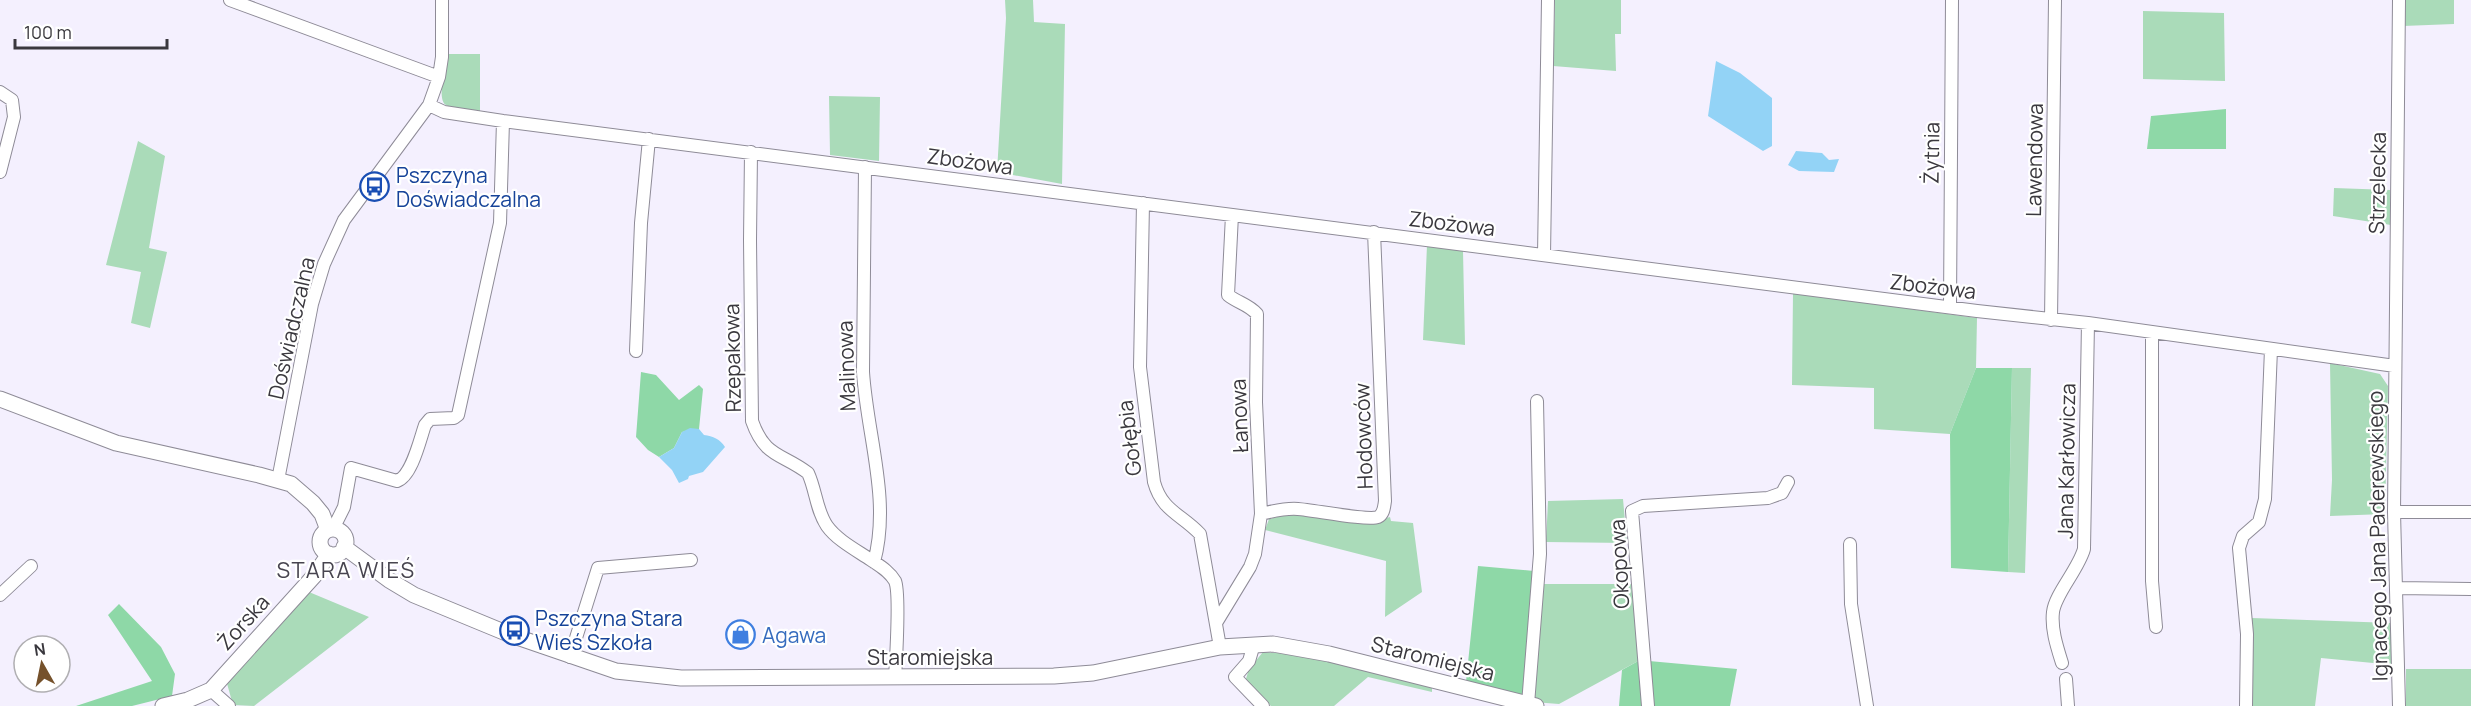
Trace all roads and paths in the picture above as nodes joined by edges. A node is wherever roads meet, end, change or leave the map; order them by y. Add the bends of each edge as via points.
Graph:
1 (230, 0) edge
2 (442, 0) edge
3 (1548, 0) edge
4 (1952, 0) edge
5 (2055, 0) edge
6 (2399, 0) edge
7 (439, 77) junction
8 (0, 92) edge
9 (429, 105) junction
10 (503, 121) junction
11 (649, 140) junction
12 (751, 152) junction
13 (865, 167) junction
14 (0, 172) edge
15 (1143, 203) junction
16 (1232, 215) junction
17 (1374, 232) junction
18 (1544, 255) junction
19 (1950, 307) junction
20 (2051, 320) junction
21 (2088, 323) junction
22 (2152, 332) junction
23 (2271, 349) junction
24 (636, 351) dead end
25 (2395, 366) junction
26 (0, 399) edge
27 (1538, 401) dead end
28 (278, 480) junction
29 (1788, 482) dead end
30 (2394, 512) junction
31 (2471, 512) edge
32 (1261, 514) junction
33 (331, 530) junction
34 (1850, 544) dead end
35 (344, 548) junction
36 (329, 554) junction
37 (691, 560) dead end
38 (874, 562) junction
39 (31, 566) dead end
40 (2397, 588) junction
41 (2471, 588) edge
42 (0, 596) edge
43 (1216, 623) junction
44 (2156, 627) dead end
45 (1254, 644) junction
46 (1220, 647) junction
47 (570, 657) junction
48 (2062, 663) dead end
49 (895, 678) junction
50 (2066, 679) dead end
51 (211, 690) junction
52 (1532, 705) edge
53 (163, 706) edge
54 (229, 706) edge
55 (1263, 706) edge
56 (1648, 706) edge
57 (1867, 706) edge
58 (2068, 706) edge
59 (2246, 706) edge
60 (2399, 706) edge

1 - 7 street
2 - 7 street, Doświadczalna
3 - 18 street
4 - 19 street, Żytnia
5 - 20 street, Lawendowa
6 - 25 street, Strzelecka
7 - 9 street, Doświadczalna
8 - 14 street via 12,100 14,117
9 - 10 street, Zbożowa via 444,112
9 - 28 street, Doświadczalna via 331,245 312,304
10 - 11 street, Zbożowa
10 - 33 street via 502,206 458,415 430,418 408,471 398,481 351,468 344,507
11 - 12 street, Zbożowa
11 - 24 street via 640,223
12 - 13 street, Zbożowa
12 - 38 street, Rzepakowa via 752,421 771,452 808,473 828,527
13 - 15 street, Zbożowa
13 - 38 street, Malinowa via 863,372 880,503 880,540
15 - 16 street, Zbożowa
15 - 43 street, Gołębia via 1140,367 1154,482 1166,507 1200,534
16 - 17 street, Zbożowa
16 - 32 street, Łanowa via 1228,296 1249,305 1257,314
17 - 18 street, Zbożowa
17 - 32 street, Hodowców via 1384,511 1368,519 1295,508
18 - 19 street, Zbożowa
19 - 20 street, Zbożowa
20 - 21 street, Zbożowa
21 - 22 street, Zbożowa
21 - 48 street, Jana Karłowicza via 2084,549 2052,610 2054,638
22 - 23 street, Zbożowa
22 - 44 street via 2152,581
23 - 25 street, Zbożowa
23 - 59 street via 2265,499 2259,522 2242,536 2239,548 2247,634
25 - 30 street, Ignacego Jana Paderewskiego
26 - 28 street via 124,445
27 - 52 street via 1540,554
28 - 33 street via 291,484 313,503
29 - 56 street, Okopowa via 1782,493 1768,498 1643,506 1632,511
30 - 31 street
30 - 40 street, Ignacego Jana Paderewskiego
32 - 43 street, Łanowa via 1250,567
33 - 35 street via 344,536
33 - 36 street via 322,535 320,543
34 - 57 street via 1851,604
35 - 36 street via 340,553
35 - 47 street, Staromiejska via 414,595
36 - 51 street, Żorska via 314,576
37 - 47 street via 598,568
38 - 49 street, Rzepakowa via 889,573 898,591
39 - 42 street
40 - 41 street
40 - 60 street, Ignacego Jana Paderewskiego
43 - 46 street, Gołębia
45 - 46 street, Staromiejska
45 - 52 street, Staromiejska via 1318,651
45 - 55 street via 1249,661 1235,677
46 - 49 street, Staromiejska via 1092,673
47 - 49 street, Staromiejska via 631,674 681,678
50 - 58 street
51 - 53 street, Żorska
51 - 54 street

